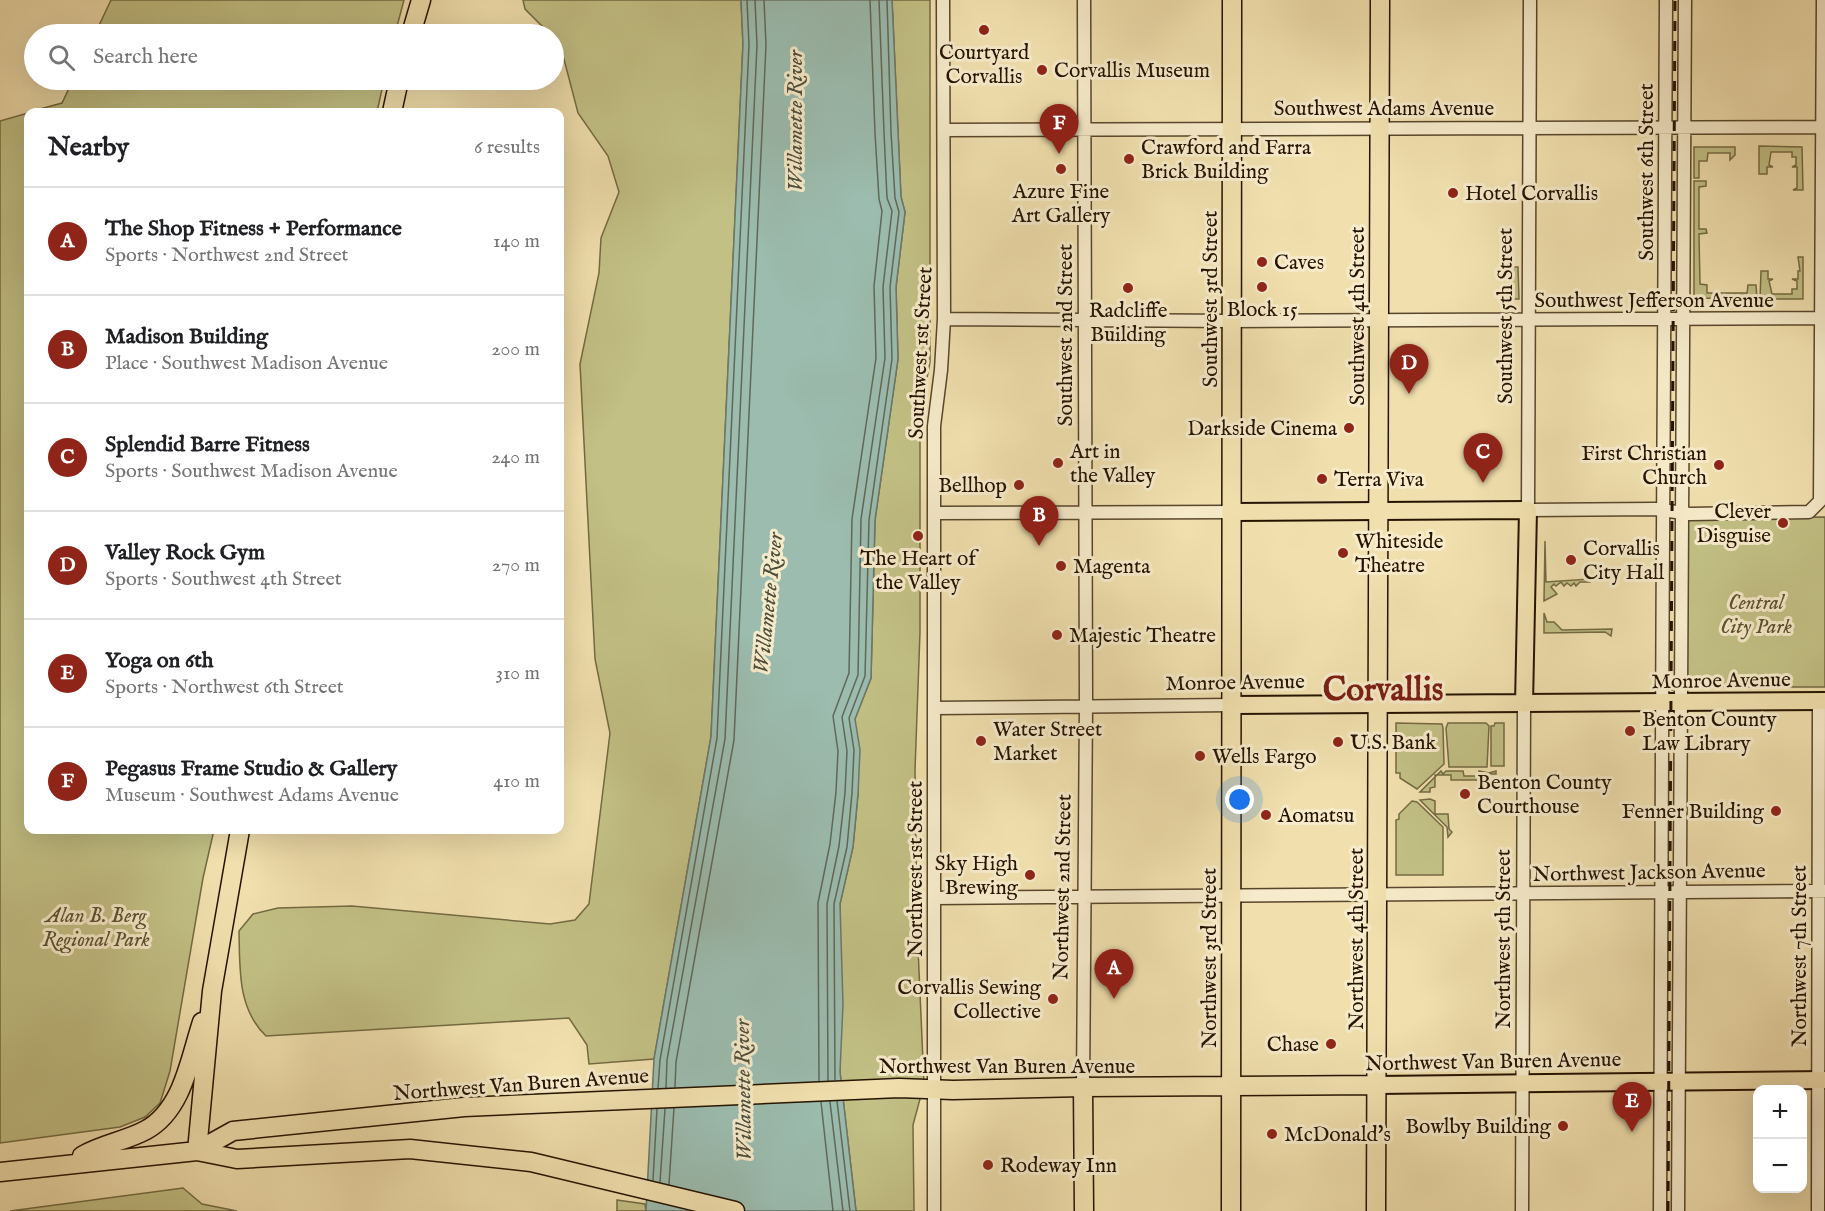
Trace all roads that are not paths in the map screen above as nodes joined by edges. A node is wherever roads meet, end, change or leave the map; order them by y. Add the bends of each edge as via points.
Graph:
1 (421, 0) edge
2 (943, 0) edge
3 (1084, 0) edge
4 (1233, 0) edge
5 (1380, 0) edge
6 (1530, 0) edge
7 (1666, 0) edge
8 (1685, 0) edge
9 (1823, 0) edge
10 (414, 24) edge
11 (397, 90) edge
12 (393, 108) edge
13 (1666, 127) junction
14 (1685, 127) junction
15 (1824, 127) edge
16 (1232, 128) junction
17 (1380, 128) junction
18 (1529, 128) junction
19 (944, 130) junction
20 (1084, 130) junction
21 (1823, 318) edge
22 (944, 319) junction
23 (1665, 319) junction
24 (1685, 319) junction
25 (1527, 320) junction
26 (1085, 321) junction
27 (1232, 321) junction
28 (1380, 321) junction
29 (1822, 506) edge
30 (1528, 510) junction
31 (1665, 511) junction
32 (1232, 512) junction
33 (1379, 512) junction
34 (935, 513) junction
35 (1085, 513) junction
36 (1680, 513) junction
37 (1822, 701) edge
38 (1682, 702) junction
39 (1662, 703) junction
40 (1379, 704) junction
41 (1524, 704) junction
42 (1232, 705) junction
43 (1086, 707) junction
44 (934, 708) junction
45 (239, 834) edge
46 (1661, 891) junction
47 (1678, 891) junction
48 (1822, 891) edge
49 (1523, 893) junction
50 (1378, 894) junction
51 (1231, 895) junction
52 (1085, 897) junction
53 (934, 898) junction
54 (212, 991) junction
55 (935, 1075) junction
56 (1822, 1080) edge
57 (1660, 1082) junction
58 (1680, 1082) junction
59 (1521, 1084) junction
60 (1378, 1085) junction
61 (1232, 1086) junction
62 (1083, 1087) junction
63 (197, 1151) junction
64 (70, 1163) junction
65 (0, 1172) edge
66 (735, 1211) edge
67 (934, 1211) edge
68 (1084, 1211) edge
69 (1231, 1211) edge
70 (1376, 1211) edge
71 (1522, 1211) edge
72 (1659, 1211) edge
73 (1678, 1211) edge
74 (1818, 1211) edge

1 - 10 highway
2 - 19 street, Southwest 1st Street
3 - 20 street, Southwest 2nd Street
4 - 16 highway, Southwest 3rd Street
5 - 17 highway, Southwest 4th Street
6 - 18 street, Southwest 5th Street
7 - 13 street, Southwest 6th Street
8 - 14 street, Southwest 6th Street
9 - 15 street
11 - 12 highway
13 - 14 street, Southwest Adams Avenue
13 - 18 street, Southwest Adams Avenue
13 - 23 street, Southwest 6th Street
14 - 15 street, Southwest Adams Avenue
14 - 24 street, Southwest 6th Street
15 - 21 street
16 - 17 street, Southwest Adams Avenue
16 - 20 street, Southwest Adams Avenue
16 - 27 highway, Southwest 3rd Street
17 - 18 street, Southwest Adams Avenue
17 - 28 highway, Southwest 4th Street
18 - 25 street, Southwest 5th Street
19 - 20 street, Southwest Adams Avenue
19 - 22 street, Southwest 1st Street
20 - 26 street, Southwest 2nd Street
21 - 24 street, Southwest Jefferson Avenue
21 - 29 street
22 - 26 street, Southwest Jefferson Avenue
22 - 34 street, Southwest 1st Street via 934,426
23 - 24 street, Southwest Jefferson Avenue
23 - 25 street, Southwest Jefferson Avenue
23 - 31 street, Southwest 6th Street
24 - 36 street, Southwest 6th Street
25 - 28 street, Southwest Jefferson Avenue
25 - 30 street, Southwest 5th Street
26 - 27 street, Southwest Jefferson Avenue
26 - 35 street, Southwest 2nd Street
27 - 28 street, Southwest Jefferson Avenue
27 - 32 highway, Southwest 3rd Street
28 - 33 highway, Southwest 4th Street
29 - 36 street via 1809,512
30 - 31 street
30 - 33 main road
30 - 41 main road, Southwest 5th Street
31 - 36 street
31 - 39 street, Southwest 6th Street
32 - 33 main road
32 - 35 street
32 - 42 highway, Southwest 3rd Street
33 - 40 highway, Southwest 4th Street
34 - 35 street
34 - 44 street, Southwest 1st Street
35 - 43 street, Southwest 2nd Street
36 - 38 street, Southwest 6th Street
37 - 38 main road, Monroe Avenue
37 - 48 street, Northwest 7th Street
38 - 39 main road, Monroe Avenue
38 - 47 street, Southwest 6th Street
39 - 41 main road, Monroe Avenue
39 - 46 street, Southwest 6th Street
40 - 41 main road, Monroe Avenue
40 - 42 main road, Monroe Avenue
40 - 50 highway, Northwest 4th Street
41 - 49 street, Northwest 5th Street
42 - 43 street, Monroe Avenue
42 - 51 highway, Northwest 3rd Street
43 - 44 street, Monroe Avenue
43 - 52 street, Northwest 2nd Street
44 - 53 street, Northwest 1st Street
45 - 54 highway
46 - 47 street, Northwest Jackson Avenue
46 - 49 street, Northwest Jackson Avenue
46 - 57 street, Southwest 6th Street
47 - 48 street, Northwest Jackson Avenue
47 - 58 street, Southwest 6th Street
48 - 56 street, Northwest 7th Street
49 - 50 street, Northwest Jackson Avenue
49 - 59 street, Northwest 5th Street
50 - 51 street, Northwest Jackson Avenue
50 - 60 highway, Northwest 4th Street
51 - 52 street, Northwest Jackson Avenue
51 - 61 highway, Northwest 3rd Street
52 - 53 street, Northwest Jackson Avenue
52 - 62 street, Northwest 2nd Street
53 - 55 street, Northwest 1st Street
54 - 63 highway
54 - 64 highway via 168,1112 148,1129 90,1151
55 - 62 highway, Northwest Van Buren Avenue via 1011,1090
55 - 63 highway, Northwest Van Buren Avenue via 899,1088 464,1107 233,1131
55 - 67 street, Northwest 1st Street
56 - 58 main road, Northwest Van Buren Avenue
56 - 74 street, Northwest 7th Street
57 - 58 main road, Northwest Van Buren Avenue
57 - 59 main road, Northwest Van Buren Avenue
57 - 72 street, Southwest 6th Street
58 - 73 street, Southwest 6th Street
59 - 60 main road, Northwest Van Buren Avenue
59 - 71 street, Northwest 5th Street
60 - 61 highway, Northwest Van Buren Avenue
60 - 70 highway, Northwest 4th Street
61 - 62 highway, Northwest Van Buren Avenue
61 - 69 highway, Northwest 3rd Street
62 - 68 highway, Northwest 2nd Street
63 - 64 highway
63 - 66 highway via 237,1159 410,1149 531,1162
64 - 65 highway

